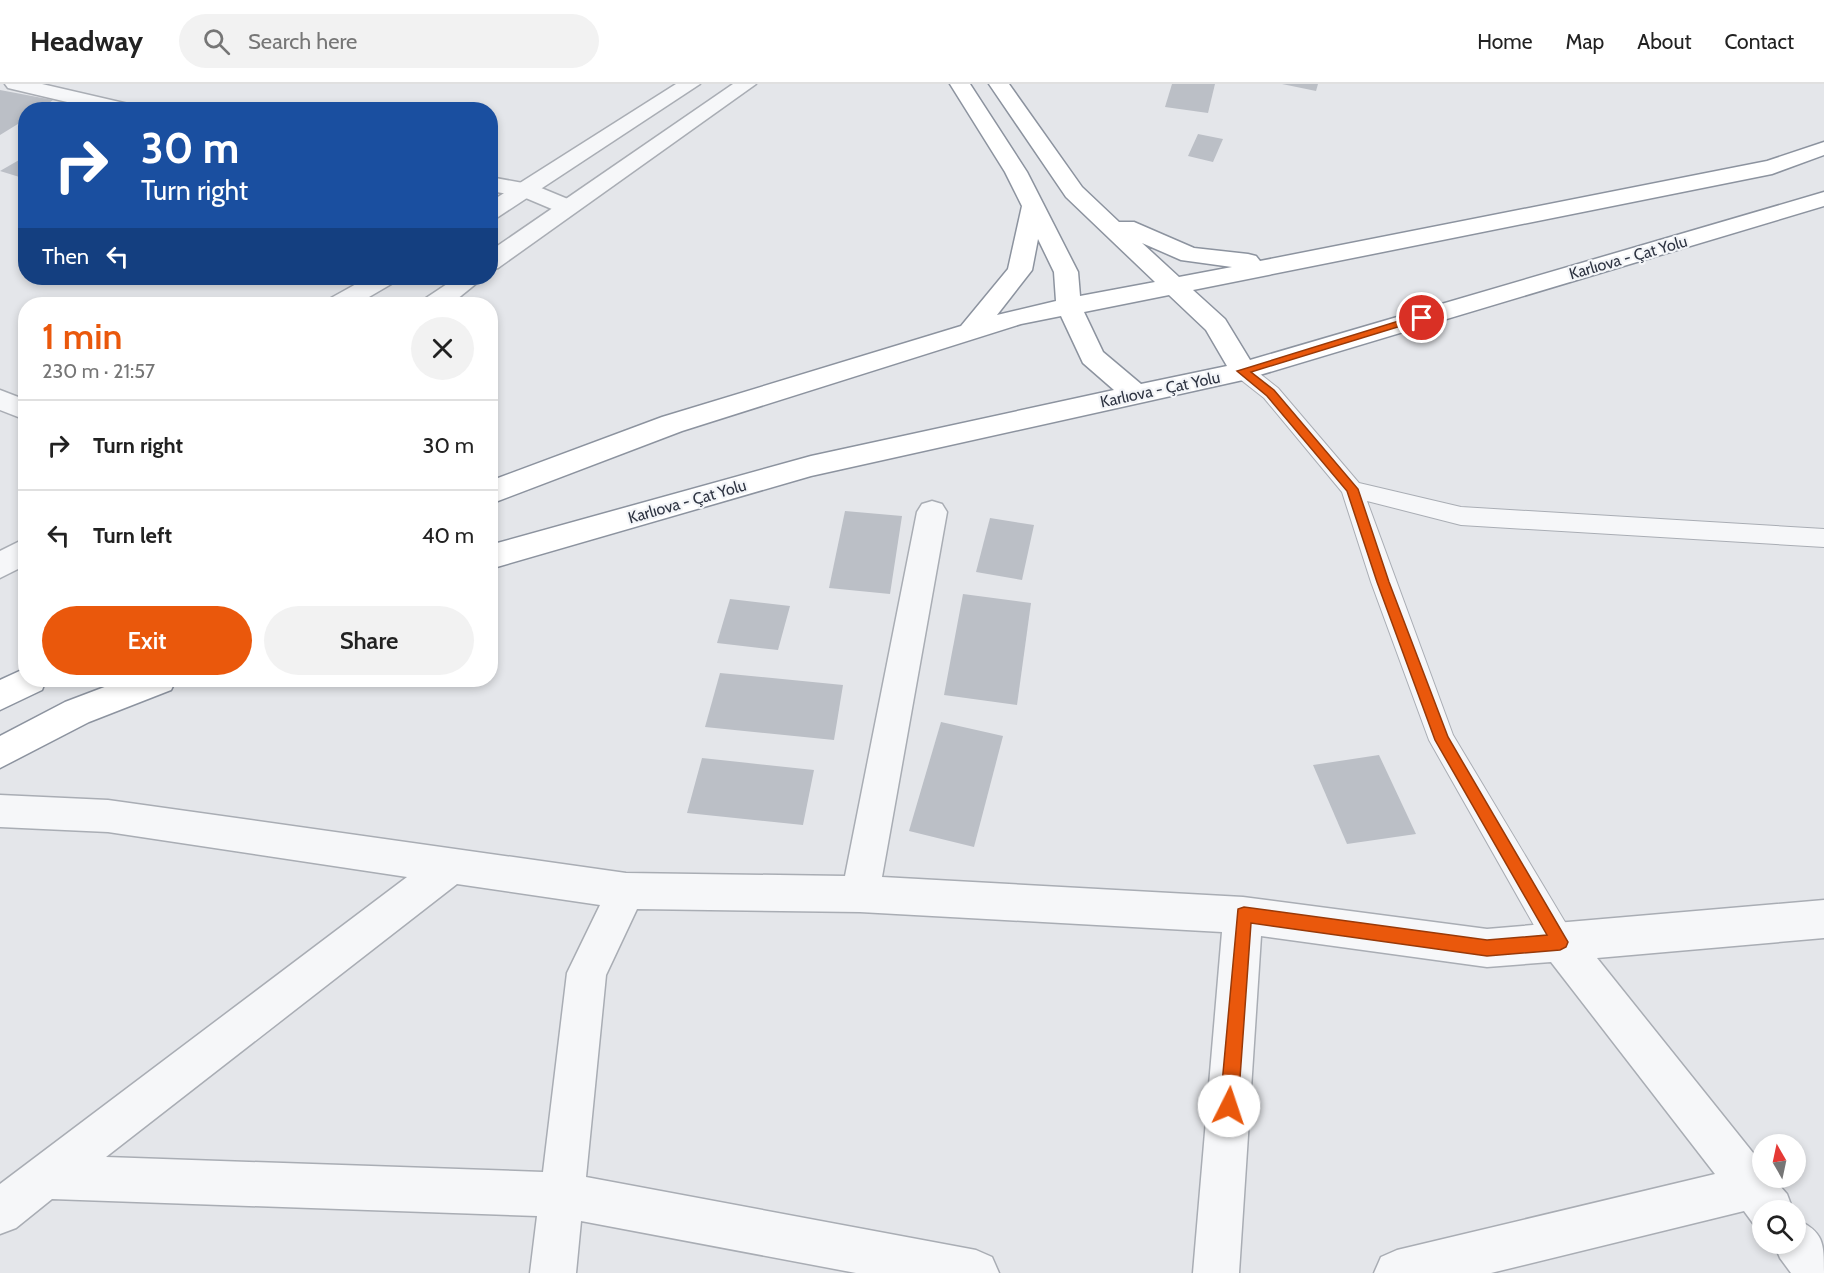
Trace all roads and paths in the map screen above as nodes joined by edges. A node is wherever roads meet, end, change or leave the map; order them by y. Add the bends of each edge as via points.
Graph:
1 (15, 84) edge
2 (690, 84) edge
3 (746, 84) edge
4 (960, 84) edge
5 (999, 84) edge
6 (95, 102) edge
7 (1824, 148) edge
8 (498, 185) edge
9 (526, 190) junction
10 (1824, 199) edge
11 (1033, 206) junction
12 (498, 207) edge
13 (567, 207) junction
14 (1099, 214) junction
15 (498, 257) edge
16 (1280, 264) junction
17 (372, 285) edge
18 (461, 285) edge
19 (1176, 285) junction
20 (352, 297) edge
21 (445, 297) edge
22 (1069, 307) junction
23 (970, 332) junction
24 (1243, 371) junction
25 (1135, 394) junction
26 (0, 399) edge
27 (18, 407) edge
28 (1352, 489) junction
29 (498, 491) edge
30 (932, 512) dead end
31 (1824, 538) edge
32 (18, 554) edge
33 (498, 555) edge
34 (0, 566) edge
35 (18, 686) edge
36 (141, 687) edge
37 (0, 696) edge
38 (0, 753) edge
39 (0, 811) edge
40 (451, 866) junction
41 (626, 891) junction
42 (860, 894) junction
43 (1244, 915) junction
44 (1824, 919) edge
45 (1560, 942) junction
46 (46, 1177) junction
47 (562, 1196) junction
48 (1762, 1199) edge
49 (0, 1212) edge
50 (1805, 1254) edge
51 (553, 1273) edge
52 (976, 1273) edge
53 (1216, 1273) edge
54 (1396, 1273) edge
55 (1820, 1273) edge

1 - 6 street
2 - 9 street
3 - 13 street
4 - 11 highway
5 - 14 highway via 1074,192
7 - 16 highway via 1772,167
8 - 9 street
9 - 12 street
9 - 13 street
10 - 24 highway, Karlıova - Çat Yolu
11 - 22 highway via 1066,272
11 - 23 highway via 1020,270
13 - 15 street
14 - 16 highway via 1189,255
14 - 19 highway
16 - 19 highway
17 - 20 street
18 - 21 street
19 - 22 highway
19 - 24 highway via 1216,324
22 - 23 highway via 1017,317
22 - 25 highway via 1092,357
23 - 29 highway via 672,424
24 - 25 highway, Karlıova - Çat Yolu
24 - 28 lane via 1270,393
25 - 33 highway, Karlıova - Çat Yolu via 811,466
26 - 27 street
28 - 31 lane via 1461,516
28 - 45 lane via 1442,740
30 - 42 street
32 - 34 street
35 - 37 highway
36 - 38 highway via 77,712
39 - 40 street via 108,816
40 - 41 street
40 - 46 street
41 - 42 street
41 - 47 street via 587,973
42 - 43 street
43 - 45 street via 1487,948
43 - 53 street
44 - 45 street
45 - 48 street
46 - 47 street
46 - 49 street
47 - 51 street
47 - 52 street
48 - 54 street
50 - 55 street

